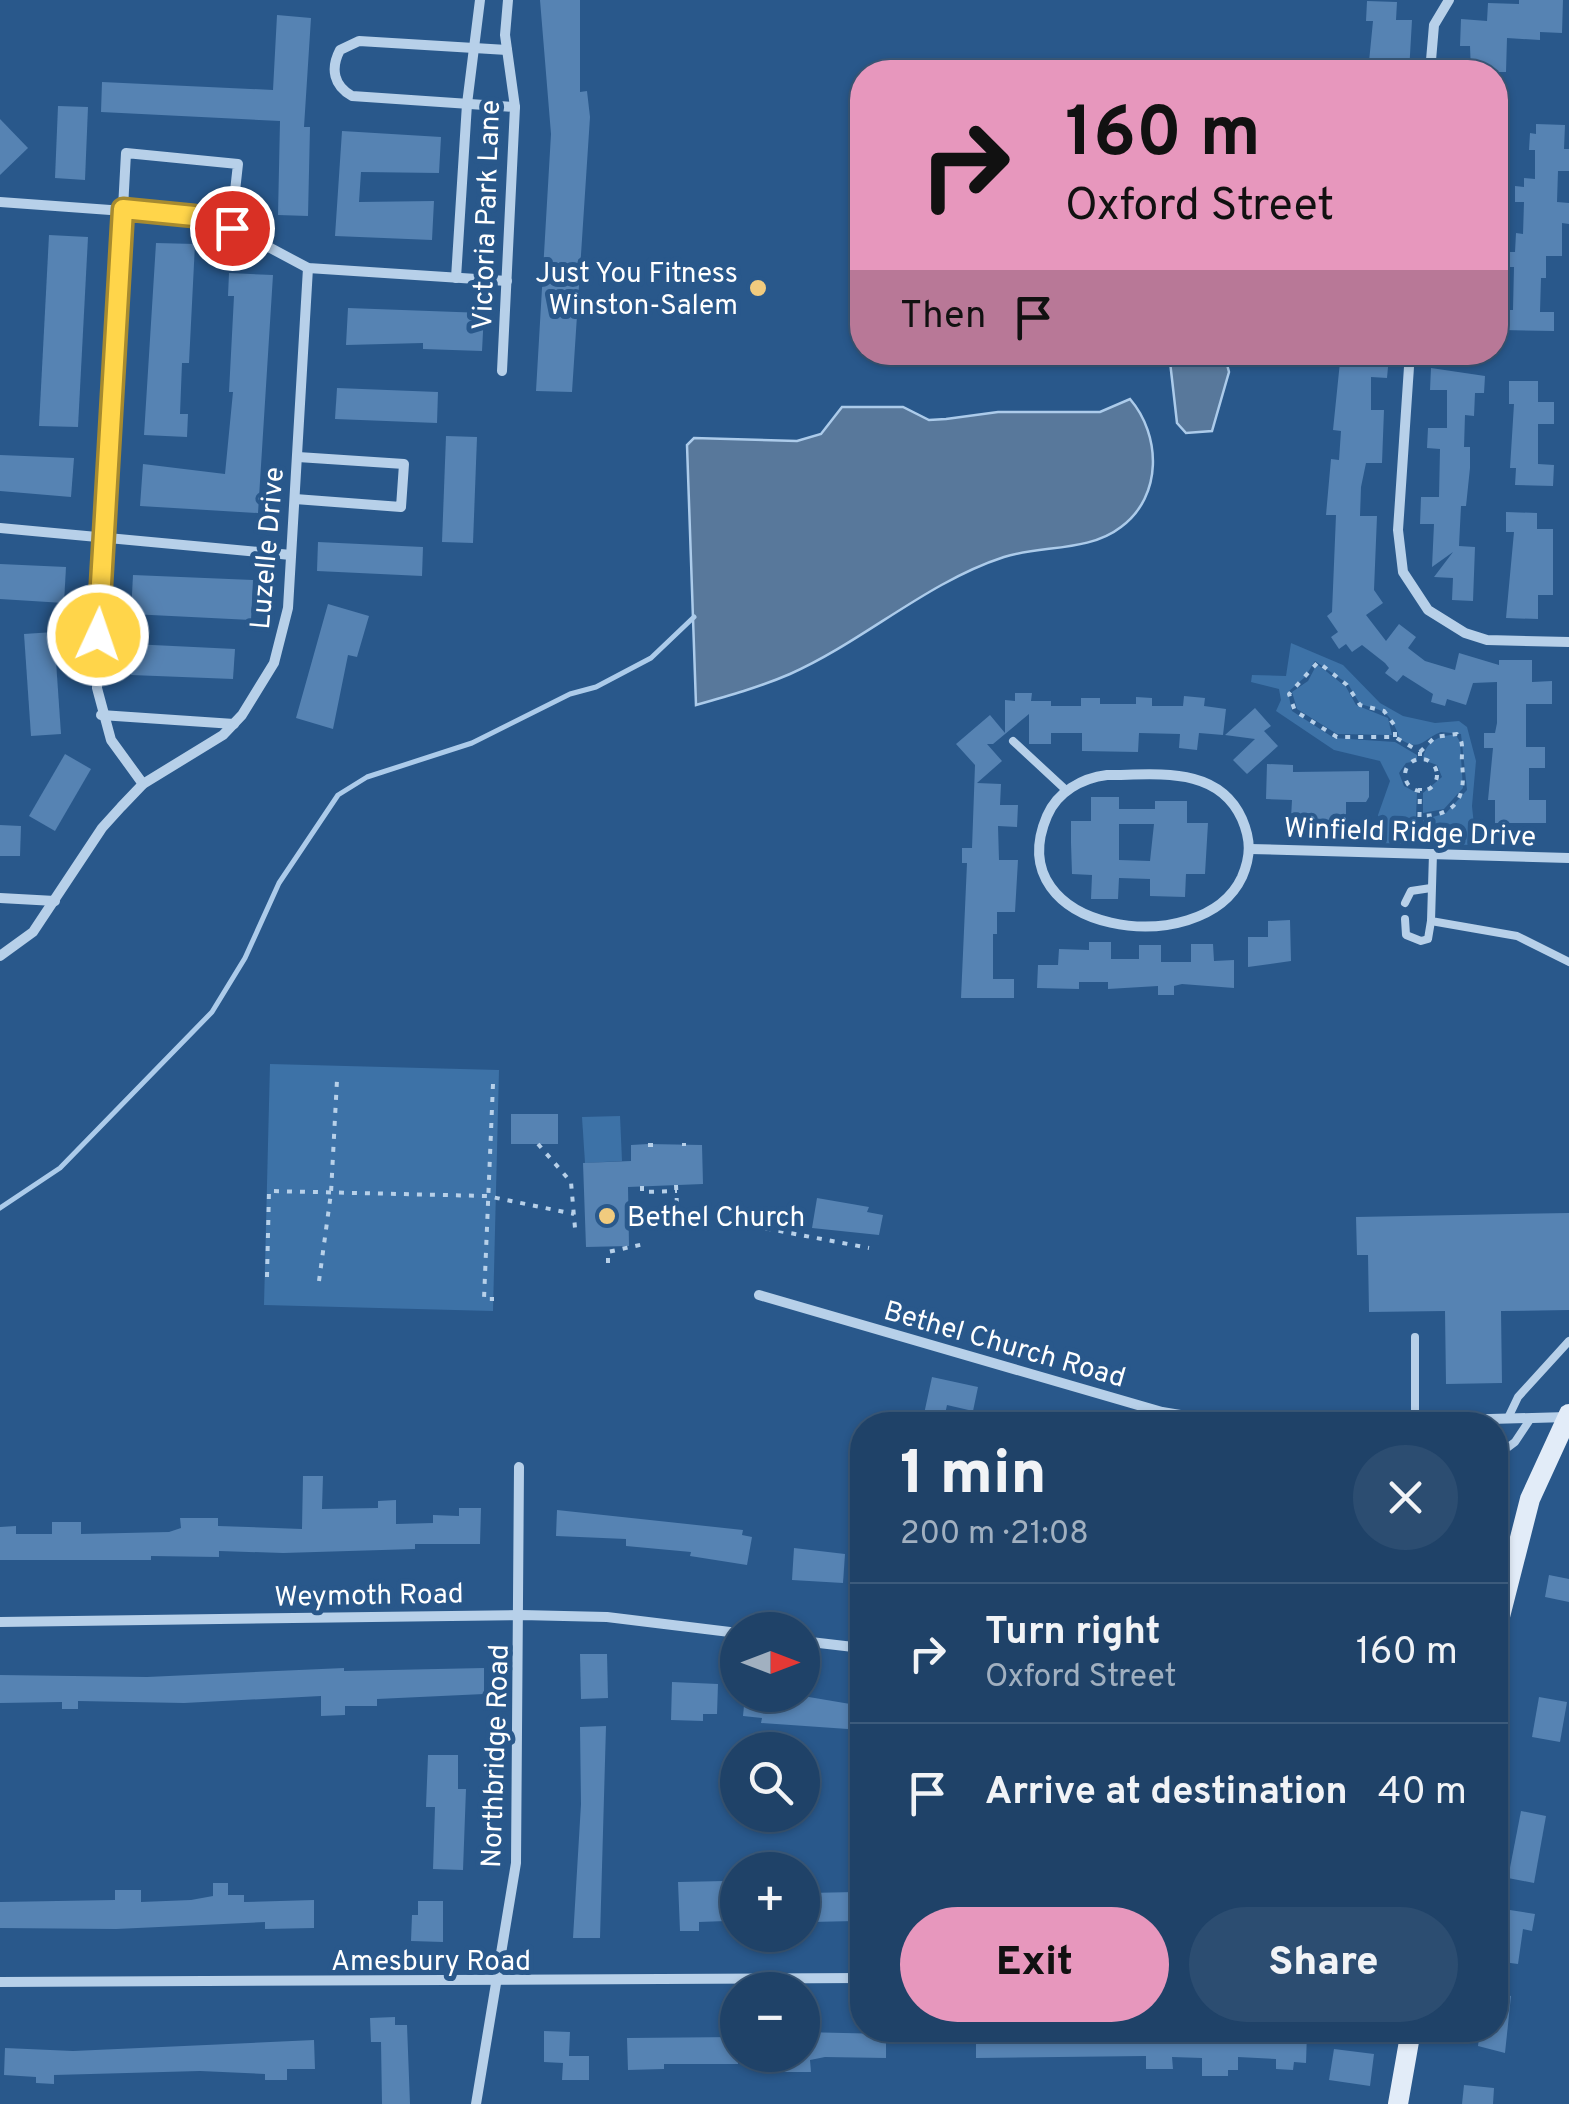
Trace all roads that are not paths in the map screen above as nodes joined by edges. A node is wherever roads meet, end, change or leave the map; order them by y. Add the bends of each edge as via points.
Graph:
1 (480, 0) edge
2 (508, 0) edge
3 (1448, 0) edge
4 (477, 48) junction
5 (507, 50) junction
6 (1431, 60) edge
7 (468, 104) junction
8 (515, 106) junction
9 (0, 202) edge
10 (123, 209) junction
11 (232, 228) junction
12 (308, 268) junction
13 (456, 278) junction
14 (507, 281) junction
15 (1409, 365) edge
16 (502, 371) dead end
17 (298, 457) junction
18 (295, 500) junction
19 (0, 528) edge
20 (104, 538) junction
21 (292, 555) junction
22 (1569, 642) edge
23 (101, 715) junction
24 (234, 724) junction
25 (1013, 741) dead end
26 (142, 784) junction
27 (1066, 791) junction
28 (1250, 849) junction
29 (1433, 854) junction
30 (1569, 858) edge
31 (1432, 888) junction
32 (0, 898) edge
33 (55, 901) junction
34 (1405, 903) dead end
35 (1405, 919) dead end
36 (1431, 922) junction
37 (0, 956) edge
38 (1569, 962) edge
39 (759, 1295) dead end
40 (1415, 1338) dead end
41 (1569, 1341) edge
42 (1162, 1412) edge
43 (1416, 1412) edge
44 (1568, 1416) edge
45 (1508, 1418) joint
46 (1531, 1418) junction
47 (1508, 1447) edge
48 (519, 1466) dead end
49 (1508, 1585) edge
50 (521, 1614) junction
51 (0, 1622) edge
52 (720, 1631) edge
53 (820, 1643) edge
54 (850, 1647) edge
55 (850, 1978) edge
56 (0, 1982) edge
57 (495, 1982) junction
58 (1409, 2042) edge
59 (476, 2104) edge
60 (1398, 2104) edge

1 - 4 street, Victoria Park Lane
2 - 5 street, Victoria Park Lane
3 - 6 street via 1434,26
4 - 5 street
4 - 7 street, Victoria Park Lane
4 - 7 street via 359,41 336,58 336,82 352,96
5 - 8 street, Victoria Park Lane
7 - 8 street
7 - 13 street, Victoria Park Lane
8 - 14 street, Victoria Park Lane
9 - 10 street
10 - 11 street via 194,216
10 - 11 street via 126,153 238,164
10 - 20 street
11 - 12 street
12 - 13 street
12 - 17 street, Luzelle Drive
13 - 14 street
14 - 16 street, Victoria Park Lane
15 - 22 street via 1398,552 1408,582 1428,610 1465,633 1487,640
17 - 18 street, Luzelle Drive
17 - 18 street via 404,464 402,507
18 - 21 street, Luzelle Drive
19 - 20 street
20 - 21 street
20 - 23 street
21 - 24 street, Luzelle Drive via 282,640 261,688
23 - 24 street
23 - 26 street
24 - 26 street, Luzelle Drive via 197,755
25 - 27 lane
26 - 33 street, Luzelle Drive via 102,828
27 - 28 street, Winfield Ridge Drive via 1094,776 1190,776 1230,800
27 - 28 street, Winfield Ridge Drive via 1048,811 1040,834 1041,867 1055,894 1092,918 1158,923 1205,917 1235,890
28 - 29 street, Winfield Ridge Drive
29 - 30 street, Winfield Ridge Drive
29 - 31 lane
31 - 34 lane via 1411,891
31 - 36 lane
32 - 33 street
33 - 37 street, Luzelle Drive via 33,932
35 - 36 lane via 1406,935 1421,942
36 - 38 lane via 1517,936
39 - 42 street, Bethel Church Road
40 - 43 lane
41 - 45 lane via 1518,1397
44 - 46 street
44 - 49 street via 1530,1499
45 - 46 street
46 - 47 lane
48 - 50 street, Northbridge Road
50 - 51 street, Weymoth Road
50 - 52 street, Weymoth Road
50 - 57 street, Northbridge Road via 516,1863
53 - 54 street
55 - 57 street, Amesbury Road
56 - 57 street, Amesbury Road
57 - 59 street, Northbridge Road
58 - 60 street

